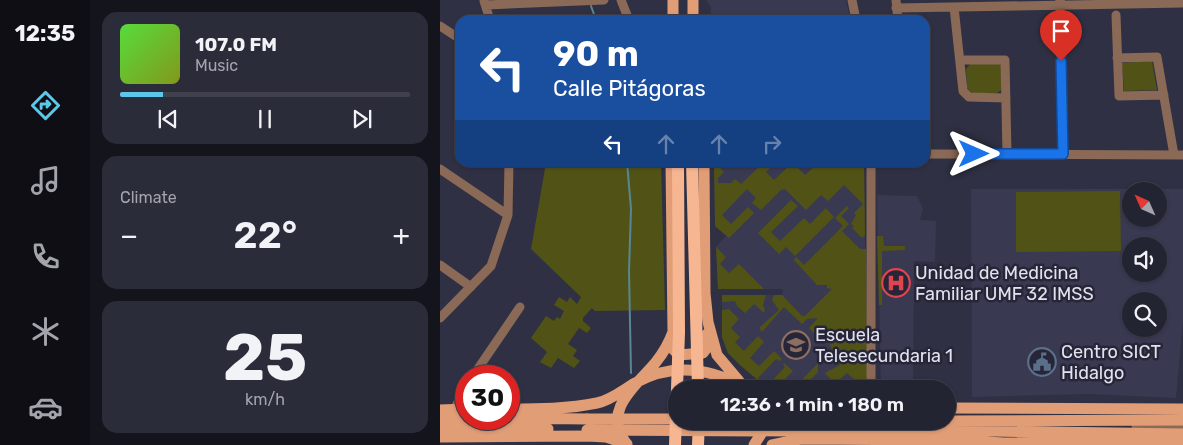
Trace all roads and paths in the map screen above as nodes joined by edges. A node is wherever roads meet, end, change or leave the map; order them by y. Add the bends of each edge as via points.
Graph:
1 (604, 0) edge
2 (622, 0) edge
3 (672, 0) edge
4 (693, 0) edge
5 (852, 0) edge
6 (1044, 2) edge
7 (1060, 2) edge
8 (1183, 2) edge
9 (485, 3) edge
10 (896, 4) edge
11 (954, 7) junction
12 (489, 15) edge
13 (627, 15) edge
14 (673, 15) edge
15 (693, 15) edge
16 (855, 15) edge
17 (1116, 15) dead end
18 (441, 28) edge
19 (455, 36) edge
20 (1117, 58) junction
21 (960, 60) junction
22 (1164, 95) junction
23 (1006, 98) junction
24 (930, 154) edge
25 (1007, 154) junction
26 (1063, 154) junction
27 (1179, 155) edge
28 (509, 167) edge
29 (671, 167) edge
30 (678, 167) edge
31 (692, 167) edge
32 (704, 167) edge
33 (871, 167) edge
34 (440, 169) edge
35 (508, 215) junction
36 (440, 265) edge
37 (471, 286) junction
38 (520, 307) dead end
39 (440, 318) edge
40 (708, 322) junction
41 (673, 332) junction
42 (480, 365) edge
43 (698, 380) edge
44 (728, 380) edge
45 (739, 380) edge
46 (871, 380) edge
47 (637, 382) junction
48 (587, 404) junction
49 (956, 408) edge
50 (1003, 408) junction
51 (520, 409) edge
52 (440, 410) edge
53 (454, 410) edge
54 (1182, 410) edge
55 (440, 418) edge
56 (455, 418) edge
57 (520, 418) edge
58 (668, 419) edge
59 (1007, 420) junction
60 (1037, 420) junction
61 (956, 422) edge
62 (1183, 425) edge
63 (992, 426) junction
64 (440, 429) edge
65 (699, 430) edge
66 (762, 430) edge
67 (788, 430) edge
68 (1060, 432) junction
69 (1183, 434) edge
70 (587, 436) junction
71 (440, 437) edge
72 (801, 439) junction
73 (529, 441) edge
74 (1183, 441) edge
75 (893, 442) edge
76 (851, 443) edge
77 (1015, 443) junction
78 (626, 444) edge
79 (675, 445) edge
80 (698, 445) edge
81 (754, 445) edge
82 (772, 445) edge

1 - 9 street
2 - 13 street
3 - 14 main road
4 - 15 main road
5 - 16 street
6 - 7 street
6 - 11 street
7 - 8 street
7 - 26 street
9 - 12 street
10 - 11 street
11 - 21 street
17 - 20 street
18 - 19 street
20 - 22 street via 1157,57
20 - 22 street via 1119,96
21 - 23 street via 966,94 970,97
21 - 23 street via 1006,60
22 - 27 street
23 - 25 street
24 - 25 street
25 - 26 street
26 - 27 street
28 - 35 street
29 - 41 main road
30 - 79 highway, bridge via 679,332
31 - 43 highway, bridge
32 - 40 main road
33 - 46 street
34 - 35 street
35 - 37 street via 492,266
36 - 37 street
37 - 39 street
38 - 42 street
40 - 41 main road via 706,348 699,354 675,353 672,349
40 - 45 main road via 717,355
41 - 47 main road via 664,352
44 - 47 main road via 708,371 688,369
47 - 48 main road via 610,398
47 - 78 main road via 618,411 618,427
48 - 51 main road
48 - 70 main road via 599,410 605,420 602,428
49 - 50 main road
50 - 54 main road
50 - 60 main road
52 - 53 main road
54 - 60 main road
55 - 56 main road
57 - 58 main road, bridge
59 - 60 main road
59 - 62 street via 1049,425
59 - 63 main road
61 - 63 main road
63 - 64 main road, bridge
63 - 68 main road
65 - 80 highway
66 - 81 main road
67 - 72 main road
68 - 69 main road
68 - 77 main road
70 - 73 main road
70 - 78 main road via 606,437
71 - 73 main road
72 - 76 main road
72 - 82 main road
74 - 77 main road
75 - 76 main road
75 - 77 main road

